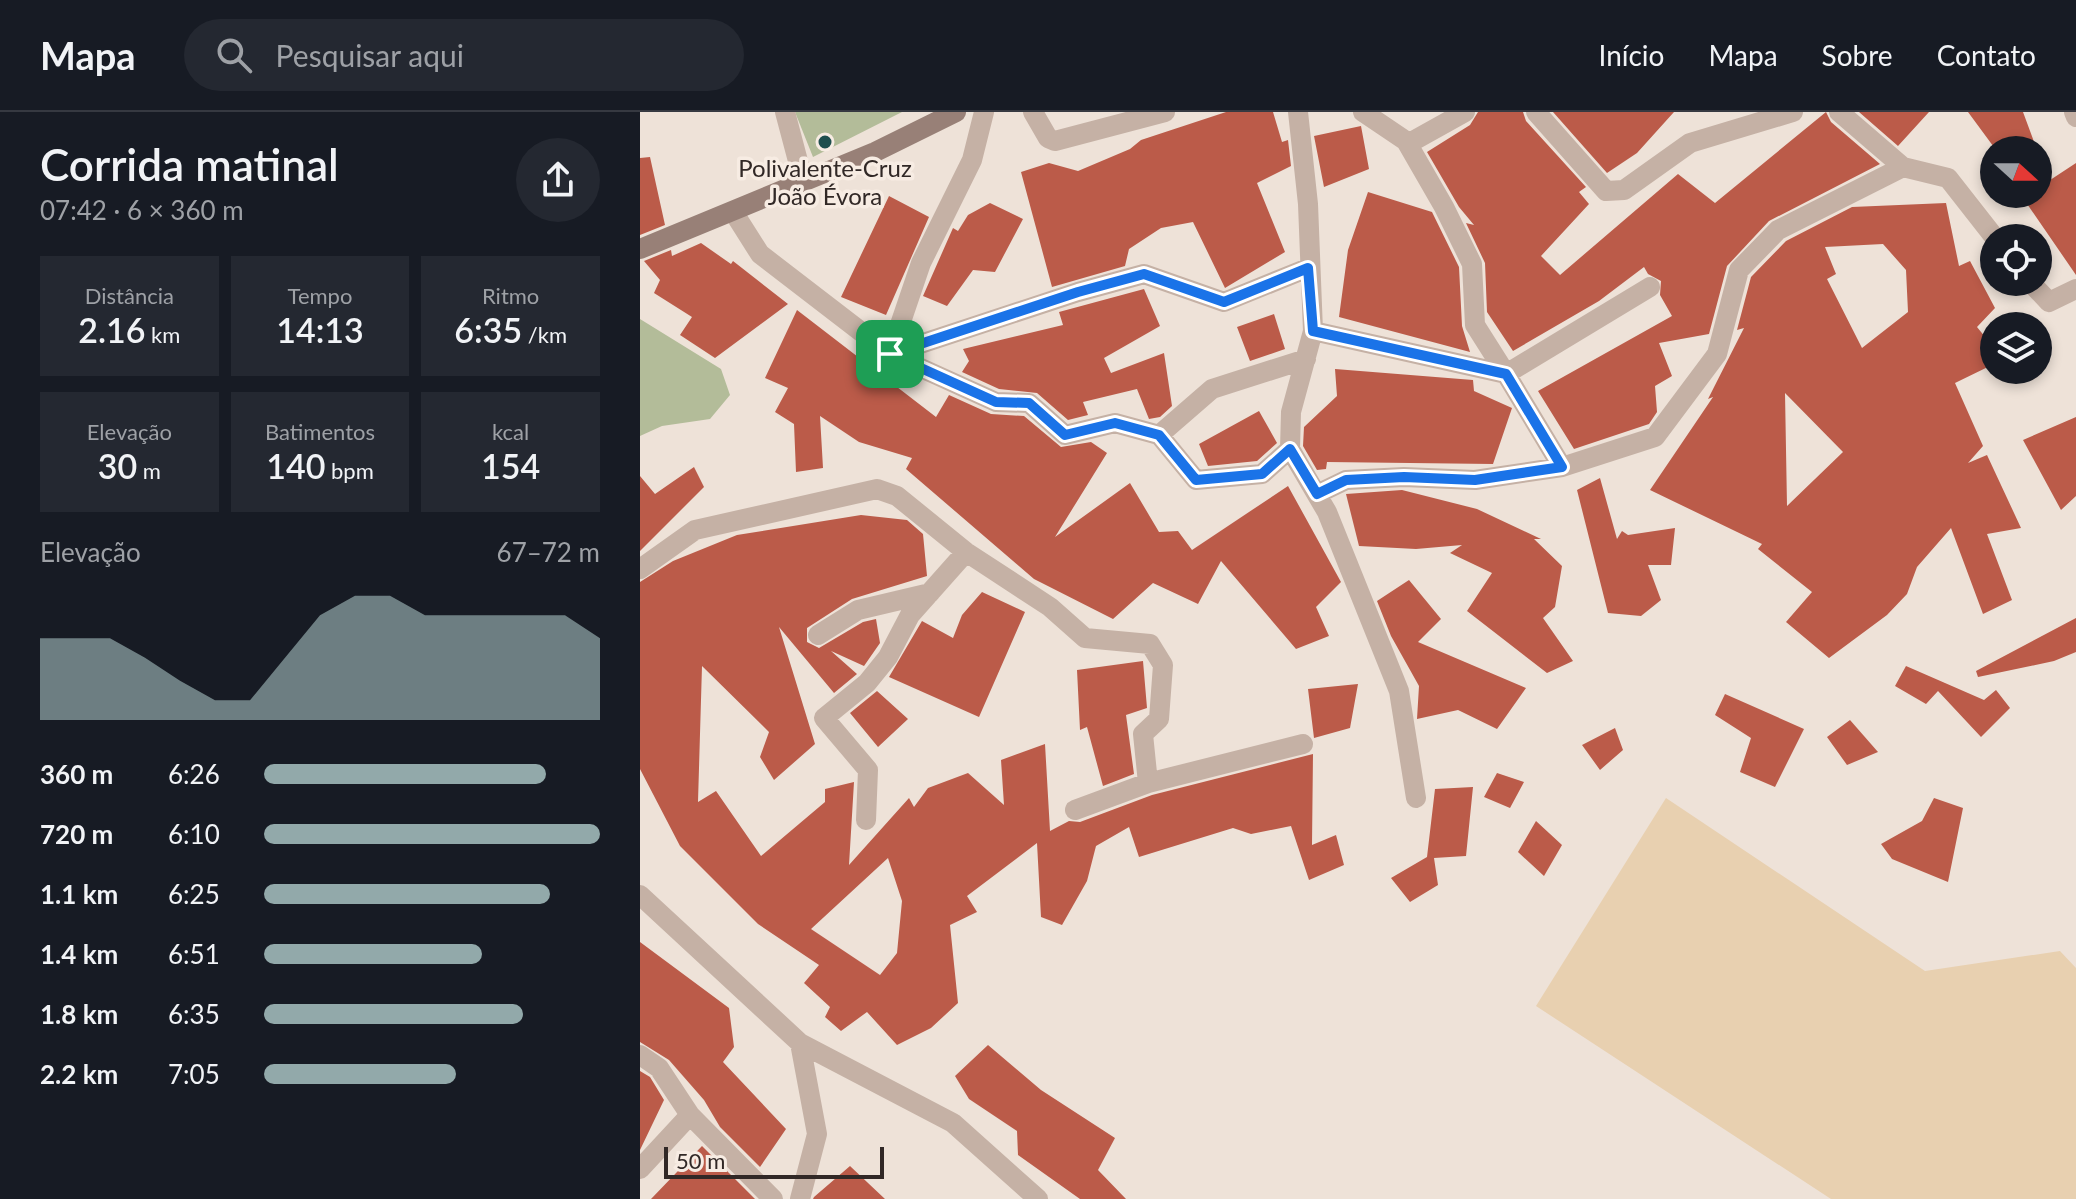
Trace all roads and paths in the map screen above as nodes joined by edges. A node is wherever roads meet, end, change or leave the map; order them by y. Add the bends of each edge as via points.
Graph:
1 (785, 112) edge
2 (956, 112) edge
3 (984, 112) edge
4 (1033, 112) edge
5 (1165, 112) edge
6 (1298, 112) edge
7 (1363, 112) edge
8 (1465, 112) edge
9 (1536, 112) edge
10 (1793, 112) edge
11 (1839, 112) edge
12 (1406, 141) junction
13 (1903, 167) junction
14 (803, 180) junction
15 (734, 213) junction
16 (1984, 224) edge
17 (640, 249) edge
18 (1308, 268) junction
19 (1650, 287) dead end
20 (2076, 289) edge
21 (2043, 296) edge
22 (1313, 331) junction
23 (890, 354) junction
24 (1306, 359) junction
25 (1506, 374) junction
26 (1159, 435) junction
27 (1290, 449) junction
28 (1562, 467) junction
29 (1317, 494) junction
30 (966, 552) junction
31 (640, 569) edge
32 (930, 593) junction
33 (818, 635) dead end
34 (1303, 744) dead end
35 (1148, 783) junction
36 (1416, 798) dead end
37 (1075, 810) dead end
38 (866, 820) dead end
39 (640, 895) edge
40 (800, 1043) junction
41 (640, 1055) edge
42 (690, 1115) junction
43 (640, 1169) edge
44 (773, 1199) edge
45 (800, 1199) edge
46 (1038, 1199) edge

1 - 14 street
2 - 14 street
3 - 23 street via 972,160 921,263
4 - 5 street via 1055,141
6 - 18 street via 1308,204
7 - 12 street
8 - 12 street
9 - 10 street via 1606,191 1624,190 1690,143
11 - 13 street
12 - 25 street via 1472,264 1475,325
13 - 16 street via 1948,178
13 - 28 street via 1778,230 1739,270 1717,354 1655,437
14 - 15 street
15 - 17 street
15 - 23 street via 760,254
18 - 22 street
18 - 23 street via 1224,302 1144,274
19 - 25 street
20 - 21 street via 2049,302
22 - 24 street
22 - 25 street
23 - 26 street via 996,402 1029,403 1065,435 1115,423
24 - 26 street via 1212,389
24 - 27 street via 1291,412
25 - 28 street
26 - 27 street via 1196,480 1262,474
27 - 29 street
28 - 29 street via 1475,480 1346,480
29 - 36 street via 1399,691
30 - 31 street via 897,496 877,489 695,530
30 - 32 street
30 - 35 street via 1050,607 1085,638 1150,644 1163,665 1159,719 1143,734
32 - 33 street via 858,610
32 - 38 street via 867,683 824,718 868,770
34 - 35 street
35 - 37 street
39 - 40 street
40 - 45 street via 817,1134
40 - 46 street via 953,1123
41 - 42 street via 659,1068
42 - 43 street
42 - 44 street

